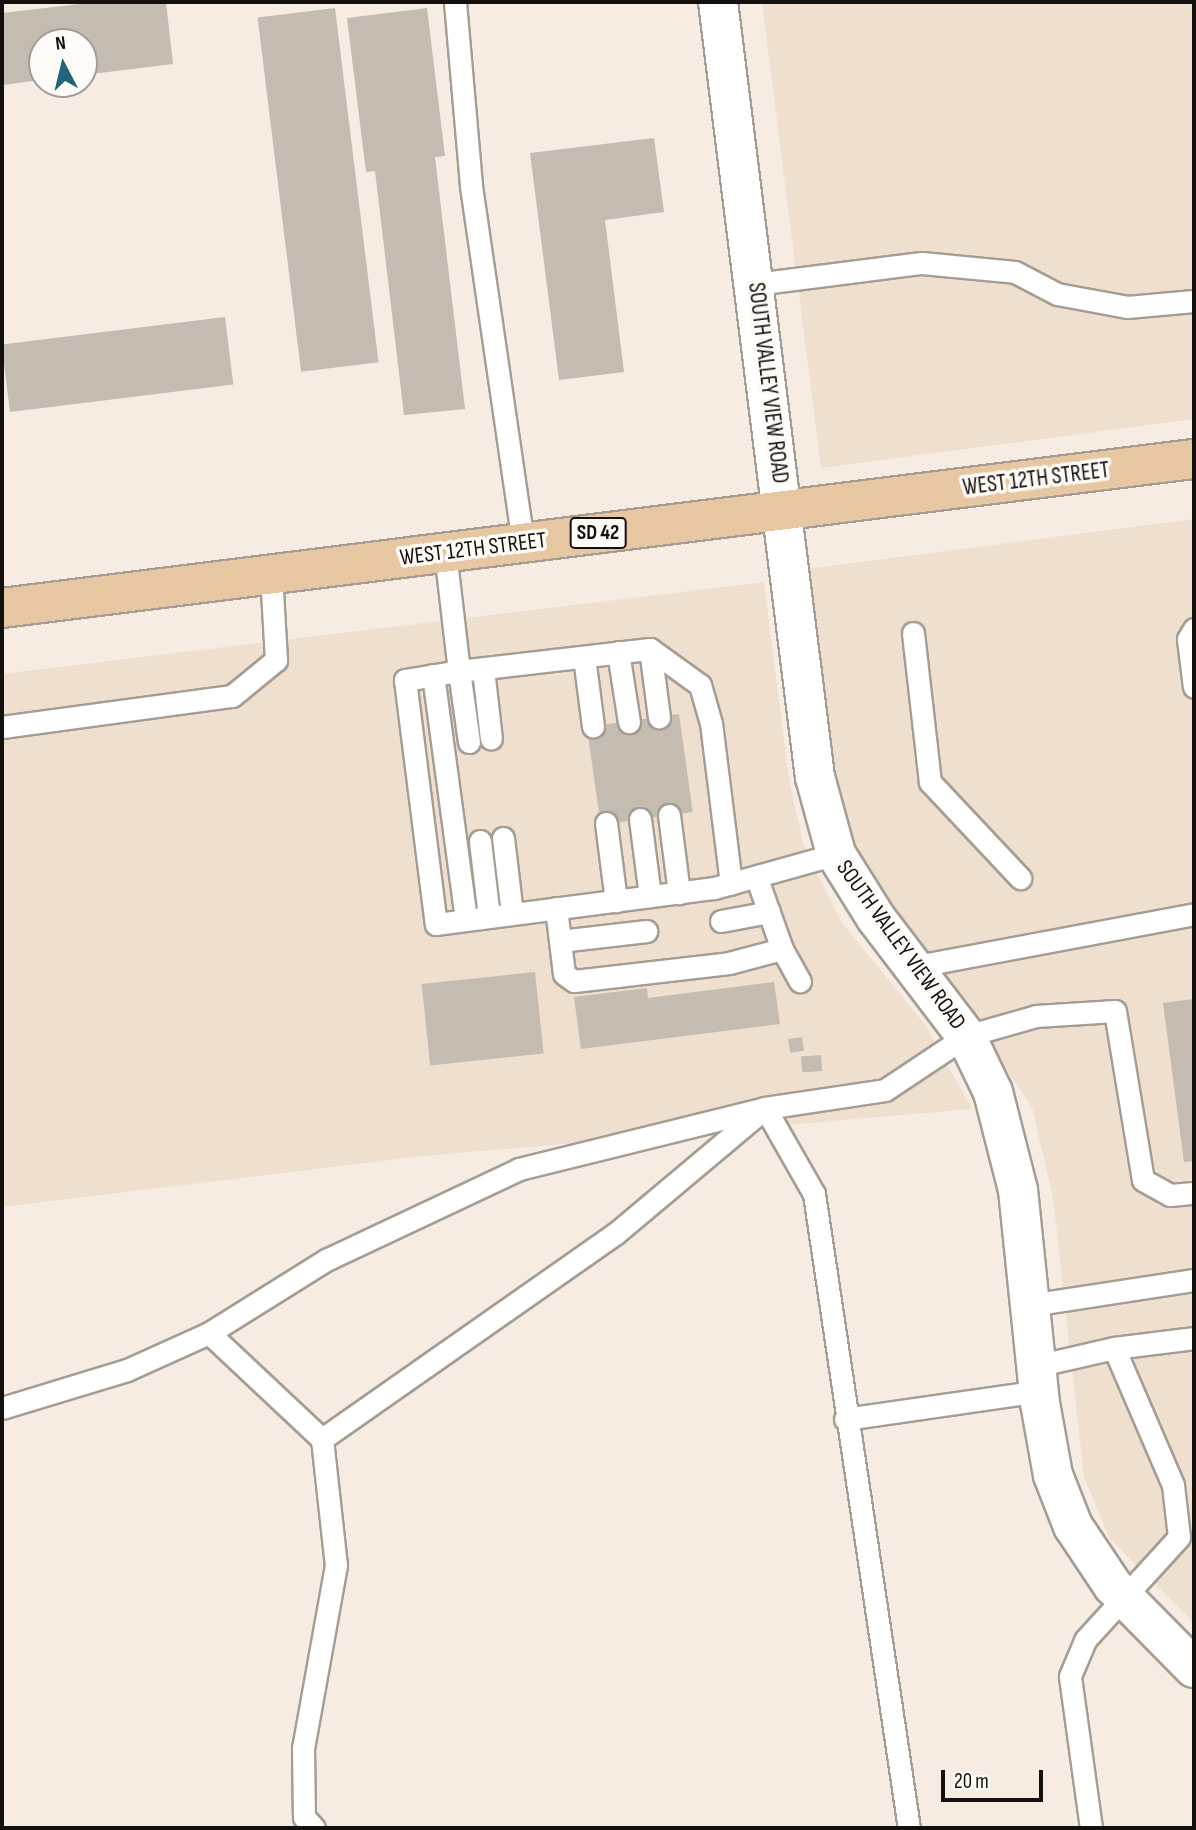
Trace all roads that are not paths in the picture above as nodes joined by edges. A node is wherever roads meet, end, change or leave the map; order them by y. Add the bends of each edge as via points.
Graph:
1 (454, 2) edge
2 (718, 2) edge
3 (755, 284) junction
4 (1194, 301) edge
5 (1194, 459) edge
6 (785, 509) junction
7 (523, 542) junction
8 (445, 552) junction
9 (271, 574) junction
10 (2, 608) edge
11 (1194, 629) edge
12 (913, 634) dead end
13 (650, 649) junction
14 (618, 652) junction
15 (584, 657) junction
16 (483, 669) junction
17 (459, 671) junction
18 (433, 675) junction
19 (1194, 687) edge
20 (659, 717) dead end
21 (629, 722) dead end
22 (593, 726) dead end
23 (2, 727) edge
24 (491, 739) dead end
25 (469, 742) dead end
26 (669, 815) dead end
27 (640, 819) dead end
28 (606, 823) dead end
29 (503, 838) dead end
30 (480, 841) dead end
31 (836, 854) junction
32 (756, 876) junction
33 (1020, 878) dead end
34 (731, 884) junction
35 (679, 893) junction
36 (650, 896) junction
37 (616, 901) junction
38 (556, 908) junction
39 (769, 912) junction
40 (512, 913) junction
41 (1194, 914) edge
42 (489, 916) junction
43 (466, 919) junction
44 (721, 921) dead end
45 (646, 931) dead end
46 (560, 941) junction
47 (782, 949) junction
48 (912, 967) junction
49 (800, 981) dead end
50 (966, 1036) junction
51 (765, 1108) junction
52 (1194, 1193) edge
53 (1194, 1280) edge
54 (1030, 1305) junction
55 (209, 1333) junction
56 (1194, 1338) edge
57 (1114, 1348) junction
58 (1037, 1379) junction
59 (2, 1408) edge
60 (845, 1419) junction
61 (322, 1439) junction
62 (1127, 1599) junction
63 (1194, 1668) edge
64 (314, 1828) edge
65 (909, 1828) edge
66 (1091, 1828) edge

1 - 7 lane via 471,186
2 - 3 street, SOUTH VALLEY VIEW ROAD
3 - 4 lane via 922,263 1015,272 1057,294 1127,307
3 - 6 street, SOUTH VALLEY VIEW ROAD
5 - 6 main road, WEST 12TH STREET / SD 42
6 - 7 main road, WEST 12TH STREET / SD 42
6 - 31 street, SOUTH VALLEY VIEW ROAD via 815,776
7 - 8 main road, WEST 12TH STREET / SD 42
8 - 9 main road, WEST 12TH STREET / SD 42
8 - 17 lane
9 - 10 main road, WEST 12TH STREET / SD 42
9 - 23 lane via 276,660 232,696
11 - 19 lane via 1188,639
12 - 33 lane via 930,782
13 - 14 lane
13 - 20 lane
13 - 34 lane via 700,685 711,723
14 - 15 lane
14 - 21 lane
15 - 16 lane
15 - 22 lane
16 - 17 lane
16 - 24 lane
17 - 18 lane
17 - 25 lane
18 - 43 lane
18 - 43 lane via 405,680 436,924
26 - 35 lane
27 - 36 lane
28 - 37 lane
29 - 40 lane
30 - 42 lane
31 - 32 lane
31 - 48 street, SOUTH VALLEY VIEW ROAD
32 - 34 lane
32 - 39 lane
34 - 35 lane
35 - 36 lane
36 - 37 lane
37 - 38 lane
38 - 40 lane
38 - 46 lane
39 - 44 lane
39 - 47 lane
40 - 42 lane
41 - 48 lane
42 - 43 lane
45 - 46 lane
46 - 47 lane via 564,974 574,981 729,963
47 - 49 lane
48 - 50 street, SOUTH VALLEY VIEW ROAD
50 - 51 lane via 885,1090
50 - 52 lane via 1036,1016 1115,1011 1143,1180 1170,1195
50 - 54 street, SOUTH VALLEY VIEW ROAD via 993,1092 1018,1190
51 - 55 lane via 519,1169 326,1260
51 - 60 lane via 814,1195
51 - 61 lane via 615,1234
53 - 54 lane
54 - 58 street, SOUTH VALLEY VIEW ROAD
55 - 59 lane via 127,1370
55 - 61 lane
56 - 57 lane
57 - 58 lane
57 - 62 lane via 1172,1485 1179,1537
58 - 60 lane
58 - 62 street, SOUTH VALLEY VIEW ROAD via 1053,1475 1073,1525
60 - 65 lane
61 - 64 lane via 336,1565 303,1748 303,1817
62 - 63 street, SOUTH VALLEY VIEW ROAD
62 - 66 lane via 1085,1640 1070,1676

